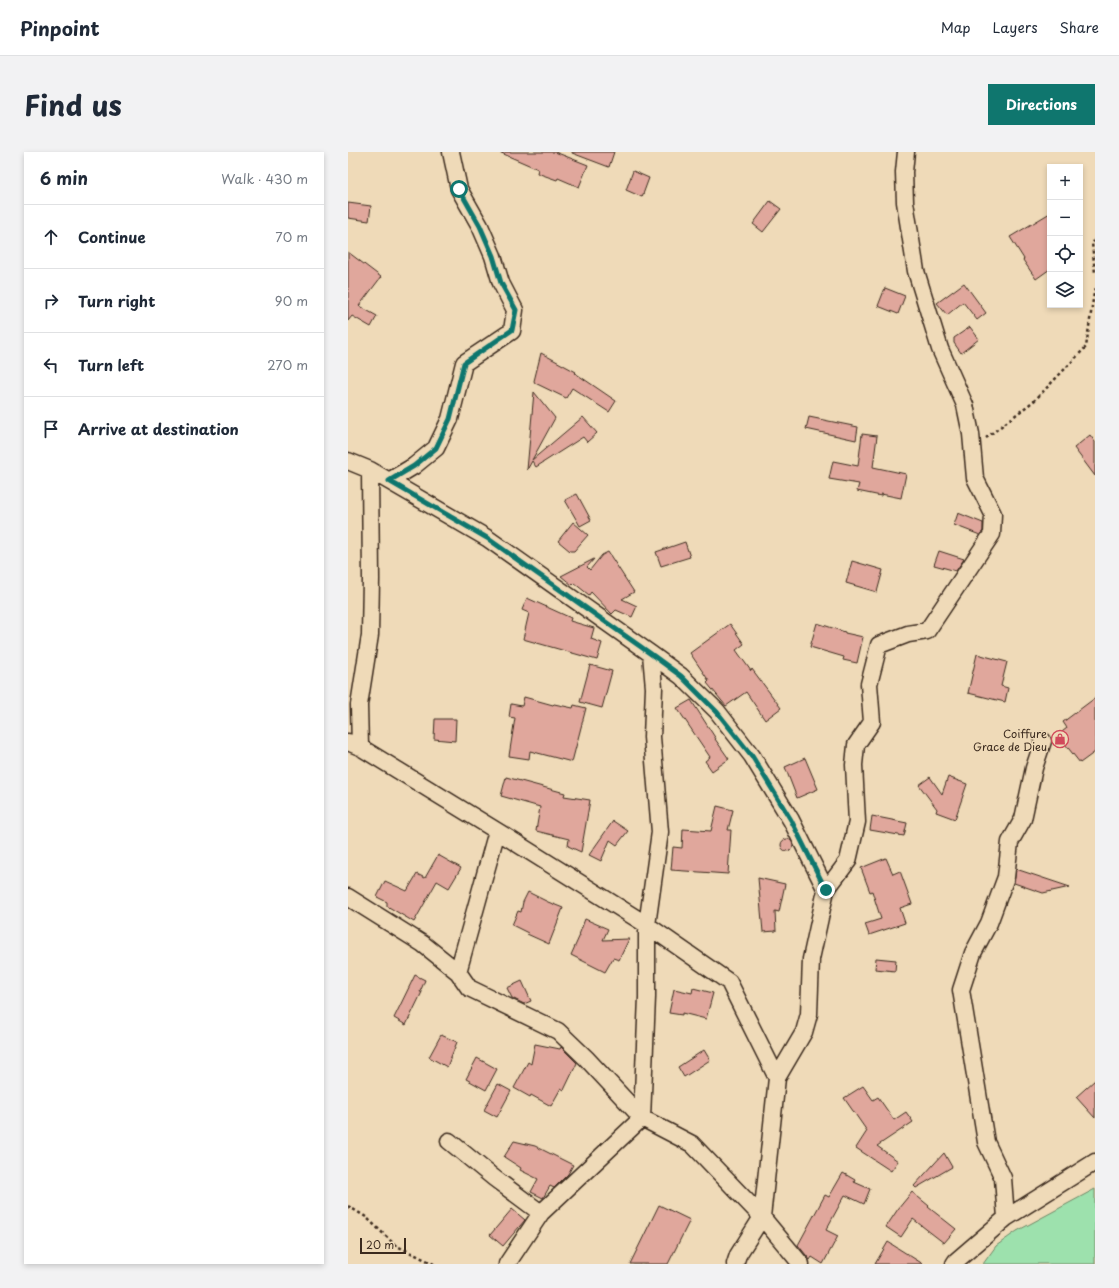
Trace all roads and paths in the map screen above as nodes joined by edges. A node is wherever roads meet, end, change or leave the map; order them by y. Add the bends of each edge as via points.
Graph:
1 (451, 152) edge
2 (906, 152) edge
3 (1095, 240) edge
4 (1095, 273) edge
5 (1095, 286) edge
6 (972, 450) junction
7 (348, 461) edge
8 (370, 470) junction
9 (389, 481) junction
10 (651, 654) junction
11 (1043, 741) dead end
12 (354, 745) edge
13 (497, 831) junction
14 (826, 890) junction
15 (348, 897) edge
16 (647, 925) junction
17 (458, 972) junction
18 (777, 1078) junction
19 (642, 1118) junction
20 (449, 1141) dead end
21 (1095, 1162) edge
22 (348, 1206) edge
23 (541, 1213) junction
24 (762, 1217) junction
25 (1006, 1218) junction
26 (434, 1264) edge
27 (507, 1264) edge
28 (735, 1264) edge
29 (800, 1264) edge
30 (954, 1264) edge

1 - 9 street via 459,189 480,226 501,283 516,310 512,330 464,363 450,419 436,448 414,466
2 - 6 street via 905,202 916,271 940,349 965,405
3 - 4 path via 1092,243
5 - 6 path via 1086,347 1035,400
6 - 14 street via 974,478 993,514 992,534 927,631 908,634 879,645 869,684 872,722 856,745 854,765 857,822 848,861
7 - 8 street
8 - 9 street
8 - 12 street via 370,635
9 - 10 street via 487,538
10 - 14 street via 681,676 717,712 752,756 791,820
10 - 16 street via 654,688 652,737 660,832
11 - 25 street via 1034,768 1023,819 1010,842 1006,877 989,923 973,953 961,990 986,1142 1003,1178
12 - 13 street
13 - 16 street
13 - 17 street
14 - 18 street via 811,959 809,1014 804,1032
15 - 17 street via 423,944
16 - 18 street via 729,982
16 - 19 street
17 - 19 street via 469,988 558,1032
18 - 24 street
19 - 23 street
19 - 24 street via 692,1144
20 - 23 street
21 - 25 street
22 - 26 path via 366,1217 395,1245
23 - 27 street
24 - 28 street
24 - 29 street
25 - 30 street

